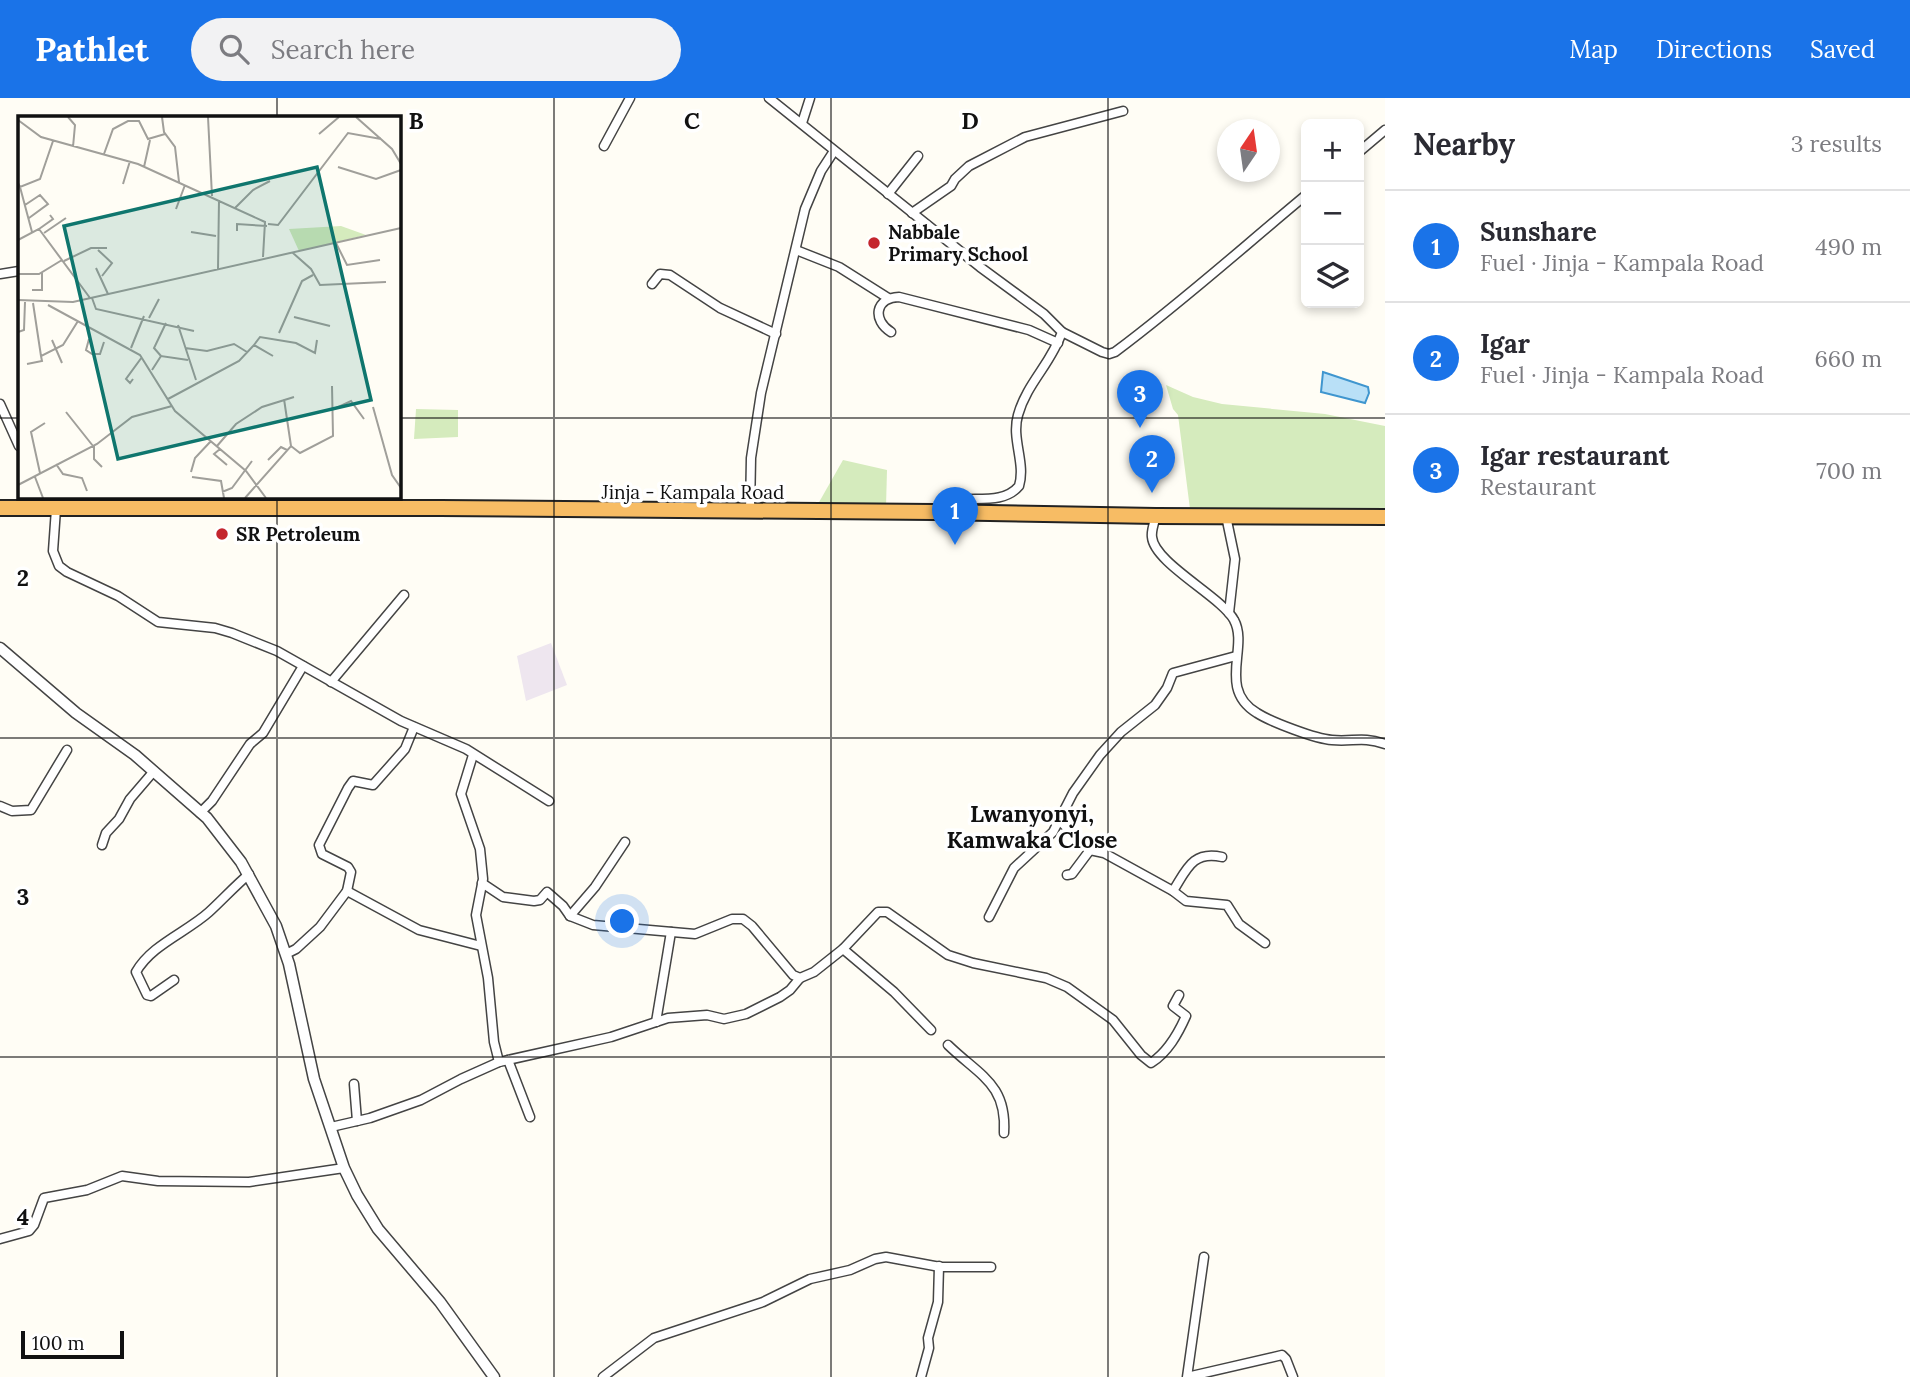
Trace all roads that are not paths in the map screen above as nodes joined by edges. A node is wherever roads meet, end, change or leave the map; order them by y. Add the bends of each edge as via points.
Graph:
1 (630, 98) edge
2 (769, 98) edge
3 (810, 98) edge
4 (1123, 111) dead end
5 (802, 123) junction
6 (1385, 130) edge
7 (604, 146) dead end
8 (1364, 148) edge
9 (834, 151) junction
10 (918, 156) dead end
11 (888, 194) junction
12 (1301, 199) edge
13 (912, 213) junction
14 (796, 250) junction
15 (18, 271) edge
16 (0, 274) edge
17 (652, 284) dead end
18 (888, 298) junction
19 (891, 332) dead end
20 (1062, 332) junction
21 (776, 334) junction
22 (1058, 343) junction
23 (0, 404) edge
24 (18, 444) edge
25 (146, 503) edge
26 (49, 505) edge
27 (0, 508) edge
28 (750, 512) junction
29 (933, 512) junction
30 (1156, 516) junction
31 (1226, 516) junction
32 (1385, 517) edge
33 (404, 596) dead end
34 (1229, 612) junction
35 (0, 648) edge
36 (1236, 656) junction
37 (303, 666) junction
38 (331, 682) junction
39 (414, 727) junction
40 (1385, 744) edge
41 (67, 750) dead end
42 (473, 755) junction
43 (154, 771) junction
44 (549, 801) dead end
45 (0, 807) edge
46 (200, 813) junction
47 (1060, 821) junction
48 (625, 842) dead end
49 (102, 845) dead end
50 (1090, 850) junction
51 (1222, 857) dead end
52 (249, 874) junction
53 (1067, 875) dead end
54 (482, 883) junction
55 (346, 891) junction
56 (1173, 891) junction
57 (570, 916) junction
58 (989, 917) dead end
59 (671, 932) junction
60 (1265, 943) dead end
61 (481, 946) junction
62 (843, 949) junction
63 (286, 954) junction
64 (800, 978) junction
65 (174, 980) dead end
66 (1179, 995) dead end
67 (656, 1022) junction
68 (930, 1030) dead end
69 (948, 1045) dead end
70 (508, 1060) junction
71 (499, 1062) junction
72 (354, 1084) dead end
73 (530, 1117) dead end
74 (357, 1121) junction
75 (331, 1127) junction
76 (1004, 1133) dead end
77 (344, 1168) junction
78 (0, 1239) edge
79 (1204, 1257) dead end
80 (939, 1266) junction
81 (991, 1267) dead end
82 (494, 1377) edge
83 (603, 1377) edge
84 (920, 1377) edge
85 (1293, 1377) edge

1 - 7 street
2 - 5 street
3 - 5 street
4 - 13 street via 1025,137 969,166 951,186
5 - 9 street
6 - 8 street
9 - 11 street
9 - 14 street via 813,187
10 - 11 street
11 - 13 street
12 - 20 street via 1115,352 1102,352
13 - 20 street
14 - 18 street via 839,267
14 - 21 street
15 - 16 street
17 - 21 street via 660,274 670,275 720,308
18 - 19 street via 880,308 879,320
18 - 22 street via 949,308 1029,330
20 - 22 street
21 - 28 street via 751,458
22 - 29 street via 1017,416 1019,486 995,499 944,502
23 - 24 street
25 - 26 highway, Jinja - Kampala Road
25 - 28 highway, Jinja - Kampala Road
26 - 27 highway, Jinja - Kampala Road
26 - 37 street via 53,551 67,572 118,596 158,622 232,633
28 - 29 highway, Jinja - Kampala Road
29 - 30 highway, Jinja - Kampala Road
30 - 31 highway, Jinja - Kampala Road
30 - 34 street via 1153,544
31 - 32 highway, Jinja - Kampala Road
31 - 34 street via 1235,559
33 - 38 street
34 - 36 street via 1236,621
35 - 43 street
36 - 40 street via 1236,685 1247,706 1259,715 1326,739 1361,738
36 - 47 street via 1173,673 1155,705 1100,755
37 - 38 street
37 - 46 street via 263,733
38 - 39 street
39 - 42 street
39 - 55 street via 405,748 373,785 353,781 319,845 322,853 351,872
41 - 45 street via 31,810
42 - 44 street
42 - 54 street via 461,794 480,849
43 - 46 street
43 - 49 street via 106,833
46 - 52 street
47 - 50 street
47 - 58 street via 1014,868
48 - 57 street
50 - 53 street
50 - 56 street via 1104,853
51 - 56 street via 1199,858 1188,866
52 - 63 street
52 - 65 street via 136,972 151,996
54 - 57 street via 503,897 522,900 538,901 547,892
54 - 61 street via 476,915
55 - 61 street via 409,926
55 - 63 street via 320,927
56 - 60 street via 1186,901 1227,905 1239,924
57 - 59 street via 593,925
59 - 64 street via 695,934 743,919
59 - 67 street
61 - 71 street
62 - 64 street
62 - 66 street via 878,912 887,912 948,955 1067,987 1113,1020 1151,1063 1170,1046 1186,1016 1173,1006
62 - 68 street
63 - 75 street via 314,1079
64 - 67 street via 772,1002 733,1018 687,1015
67 - 70 street
69 - 76 street via 1001,1096
70 - 71 street
70 - 73 street
71 - 74 street via 421,1100
72 - 74 street
74 - 75 street
75 - 77 street
77 - 78 street via 249,1182 122,1176 86,1190 44,1198 29,1231
77 - 82 street via 365,1211 440,1301
79 - 85 street via 1187,1377 1279,1355 1284,1356
80 - 81 street
80 - 83 street via 886,1257 810,1279 763,1302 654,1338
80 - 84 street via 938,1302

